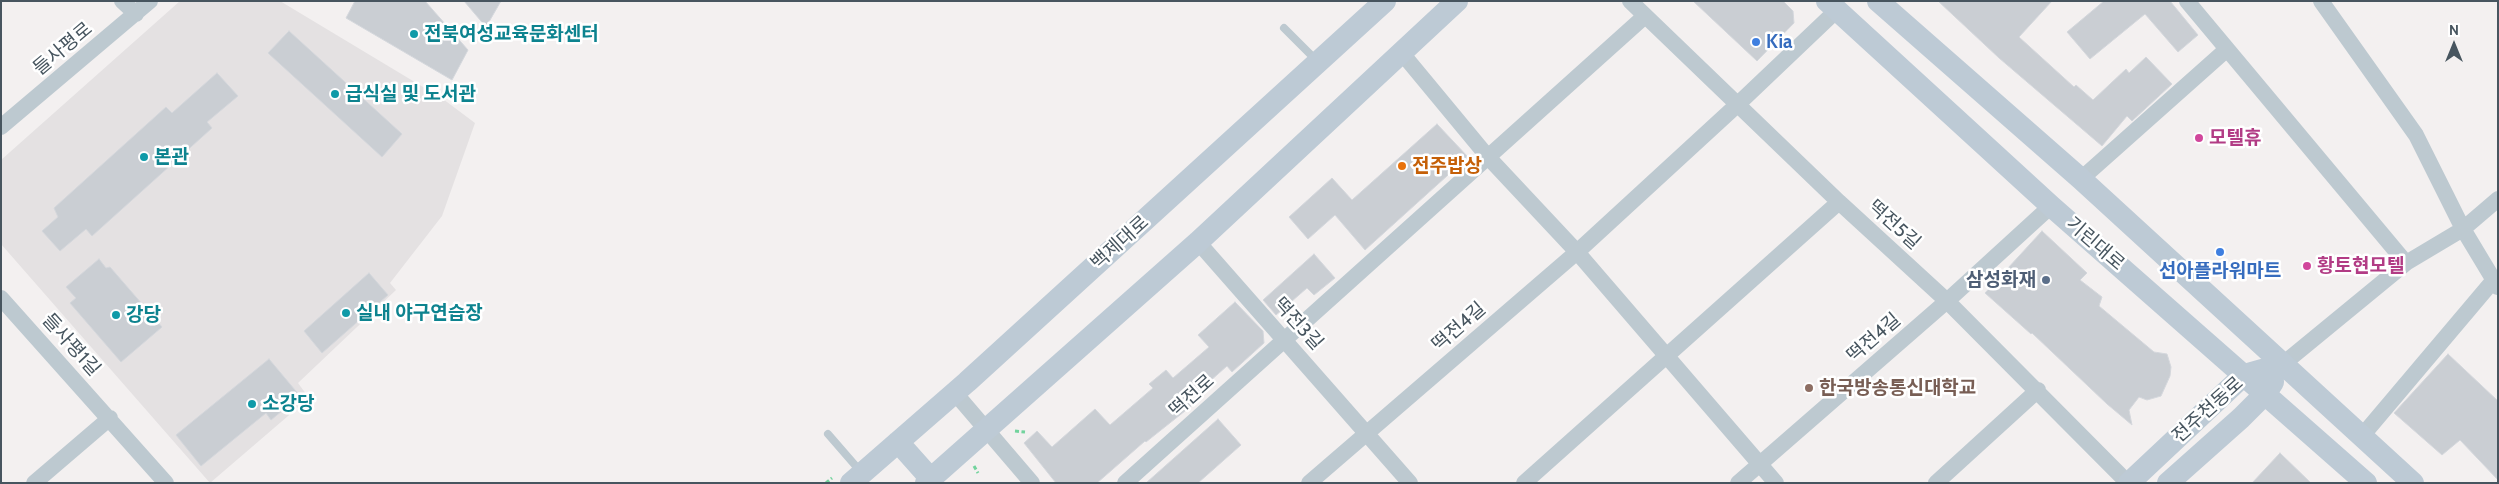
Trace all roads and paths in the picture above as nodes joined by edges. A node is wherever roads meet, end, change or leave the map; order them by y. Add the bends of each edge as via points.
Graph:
1 (122, 1) edge
2 (150, 1) edge
3 (1385, 1) edge
4 (1457, 1) edge
5 (1630, 1) edge
6 (1878, 1) edge
7 (2187, 1) edge
8 (2321, 1) edge
9 (1832, 6) edge
10 (136, 14) junction
11 (1645, 16) junction
12 (1284, 28) dead end
13 (2226, 50) junction
14 (1401, 52) junction
15 (1318, 62) junction
16 (1737, 105) junction
17 (1, 127) edge
18 (1488, 157) junction
19 (2081, 179) junction
20 (2498, 199) edge
21 (1839, 202) junction
22 (2051, 206) junction
23 (2463, 229) junction
24 (1198, 242) junction
25 (1577, 252) junction
26 (2406, 262) junction
27 (2496, 284) edge
28 (1, 298) edge
29 (1948, 301) junction
30 (1285, 340) junction
31 (1668, 355) junction
32 (2283, 364) junction
33 (2244, 375) junction
34 (2038, 390) junction
35 (955, 393) junction
36 (2266, 393) junction
37 (110, 418) junction
38 (987, 430) junction
39 (1367, 433) junction
40 (828, 434) dead end
41 (2362, 436) junction
42 (898, 442) junction
43 (1759, 464) junction
44 (857, 478) edge
45 (1312, 479) edge
46 (929, 481) edge
47 (34, 483) edge
48 (166, 483) edge
49 (1032, 483) edge
50 (1125, 483) edge
51 (1410, 483) edge
52 (1524, 483) edge
53 (1738, 483) edge
54 (1776, 483) edge
55 (1936, 483) edge
56 (2128, 483) edge
57 (2168, 483) edge
58 (2366, 483) edge
59 (2413, 483) edge

1 - 10 street
2 - 10 street, 들사평로
3 - 15 street, 백제대로
4 - 14 street
5 - 11 street, 떡전5길
6 - 19 street, 기린대로
7 - 13 street
8 - 23 street via 2416,135
9 - 16 street, 떡전4길
9 - 22 street, 기린대로
10 - 17 street, 들사평로
11 - 16 street, 떡전5길
11 - 18 street
12 - 15 lane
13 - 19 street
13 - 26 street
14 - 18 street
14 - 24 street
15 - 35 street, 백제대로
16 - 21 street, 떡전5길
16 - 25 street, 떡전4길
18 - 25 street
18 - 30 street
19 - 32 street, 기린대로
20 - 23 street
21 - 29 street, 떡전5길
21 - 31 street
22 - 29 street, 떡전4길
22 - 33 street, 기린대로
23 - 26 street
23 - 27 street
24 - 30 street, 떡전3길
24 - 38 street
25 - 31 street
25 - 39 street, 떡전4길
26 - 32 street
27 - 41 street
28 - 37 street, 들사평1길
29 - 34 street, 떡전5길
29 - 43 street, 떡전4길
30 - 39 street, 떡전3길
30 - 50 street, 떡전로
31 - 43 street
31 - 52 street
32 - 33 street, 전주천동로
32 - 36 street, 전주천동로
32 - 41 street, 기린대로
33 - 36 street, 기린대로
33 - 56 street, 전주천동로
34 - 55 street
34 - 56 street, 떡전5길
35 - 38 street
35 - 42 street, 백제대로
36 - 57 street, 전주천동로
36 - 58 street, 기린대로
37 - 47 street
37 - 48 street, 들사평1길
38 - 46 street
38 - 49 street
39 - 45 street
39 - 51 street, 떡전3길
40 - 44 lane
41 - 59 street, 기린대로
42 - 44 street, 백제대로
42 - 46 street
43 - 53 street, 떡전4길
43 - 54 street

